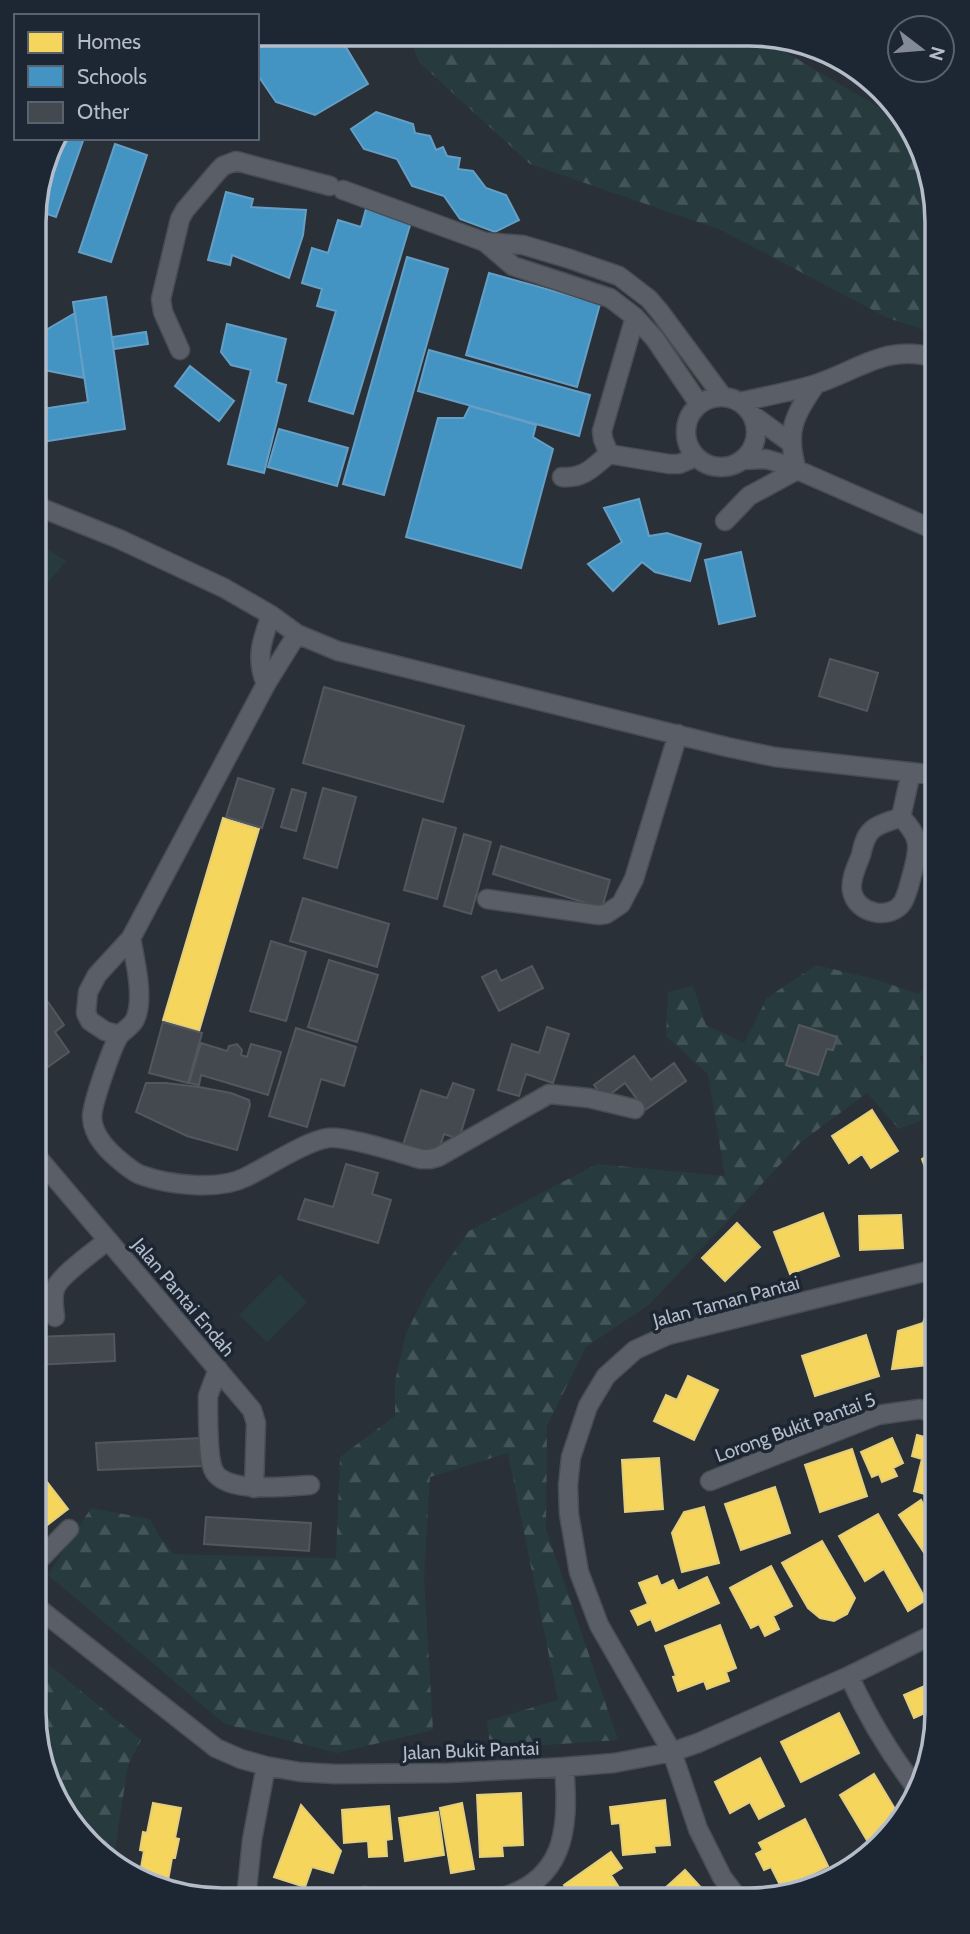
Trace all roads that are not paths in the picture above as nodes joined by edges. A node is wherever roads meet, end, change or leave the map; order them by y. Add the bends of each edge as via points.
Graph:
1 (485, 242) junction
2 (660, 312) junction
3 (639, 322) junction
4 (180, 350) dead end
5 (925, 356) edge
6 (816, 384) junction
7 (699, 404) junction
8 (738, 404) junction
9 (791, 443) junction
10 (608, 454) junction
11 (696, 457) junction
12 (743, 460) junction
13 (797, 470) junction
14 (562, 477) dead end
15 (46, 510) edge
16 (725, 521) dead end
17 (925, 526) edge
18 (271, 615) junction
19 (298, 634) junction
20 (266, 684) junction
21 (678, 734) junction
22 (911, 772) junction
23 (925, 774) edge
24 (901, 817) junction
25 (487, 900) dead end
26 (131, 938) junction
27 (119, 1035) junction
28 (635, 1109) dead end
29 (46, 1167) edge
30 (108, 1240) junction
31 (924, 1272) edge
32 (55, 1317) dead end
33 (218, 1369) junction
34 (924, 1410) edge
35 (710, 1481) dead end
36 (310, 1485) dead end
37 (254, 1488) junction
38 (69, 1529) dead end
39 (46, 1553) edge
40 (46, 1614) edge
41 (924, 1639) edge
42 (849, 1676) junction
43 (672, 1752) junction
44 (266, 1766) junction
45 (564, 1767) junction
46 (910, 1781) edge
47 (247, 1888) edge
48 (525, 1888) edge
49 (730, 1888) edge

1 - 2 street via 523,245 621,277
1 - 3 street via 513,266 610,298
1 - 4 street via 336,188 236,161 218,171 180,219 161,299
2 - 3 street
2 - 8 street
3 - 7 street
3 - 10 street via 602,431
5 - 6 street via 904,353 881,357
6 - 8 street
6 - 9 street via 794,419
7 - 8 street via 715,397
7 - 11 street via 691,413 686,436
8 - 9 street
8 - 12 street via 755,423 756,433
9 - 13 street
10 - 11 street via 669,464
10 - 14 street via 583,475
11 - 12 street via 714,467
12 - 13 street via 766,459
13 - 16 street via 749,496
13 - 17 street
15 - 18 street via 224,588
18 - 19 street
18 - 20 street via 262,639 260,669
19 - 20 street
19 - 21 street via 338,651
20 - 26 street
21 - 22 street via 775,757
21 - 25 street via 634,879 621,904 599,915
22 - 23 street
22 - 24 street
24 - 24 street via 914,831 918,845 905,896 891,912 869,910 856,902 852,888 865,841 875,828
26 - 27 street via 140,1004 130,1028
26 - 27 street via 97,975 86,1001 90,1021
27 - 28 street via 94,1098 96,1133 110,1154 139,1175 174,1184 209,1185 242,1179 328,1138 430,1159 549,1094
29 - 30 street, Jalan Pantai Endah
30 - 32 street via 55,1288
30 - 33 street, Jalan Pantai Endah
31 - 43 street, Jalan Taman Pantai via 668,1335 635,1350 606,1376 588,1406 571,1457 568,1485 579,1573 599,1625
33 - 37 street, Jalan Pantai Endah via 254,1414
33 - 37 street via 208,1400 213,1469 223,1481
34 - 35 street, Lorong Bukit Pantai 5 via 878,1415
36 - 37 street
38 - 39 street
40 - 44 street, Jalan Bukit Pantai via 216,1748
41 - 42 street, Jalan Bukit Pantai
42 - 43 street, Jalan Bukit Pantai
42 - 46 street via 870,1720
43 - 45 street, Jalan Bukit Pantai
43 - 49 street, Jalan Taman Pantai via 698,1829
44 - 45 street, Jalan Bukit Pantai via 335,1774
44 - 47 street
45 - 48 street via 565,1823 559,1846 541,1878

